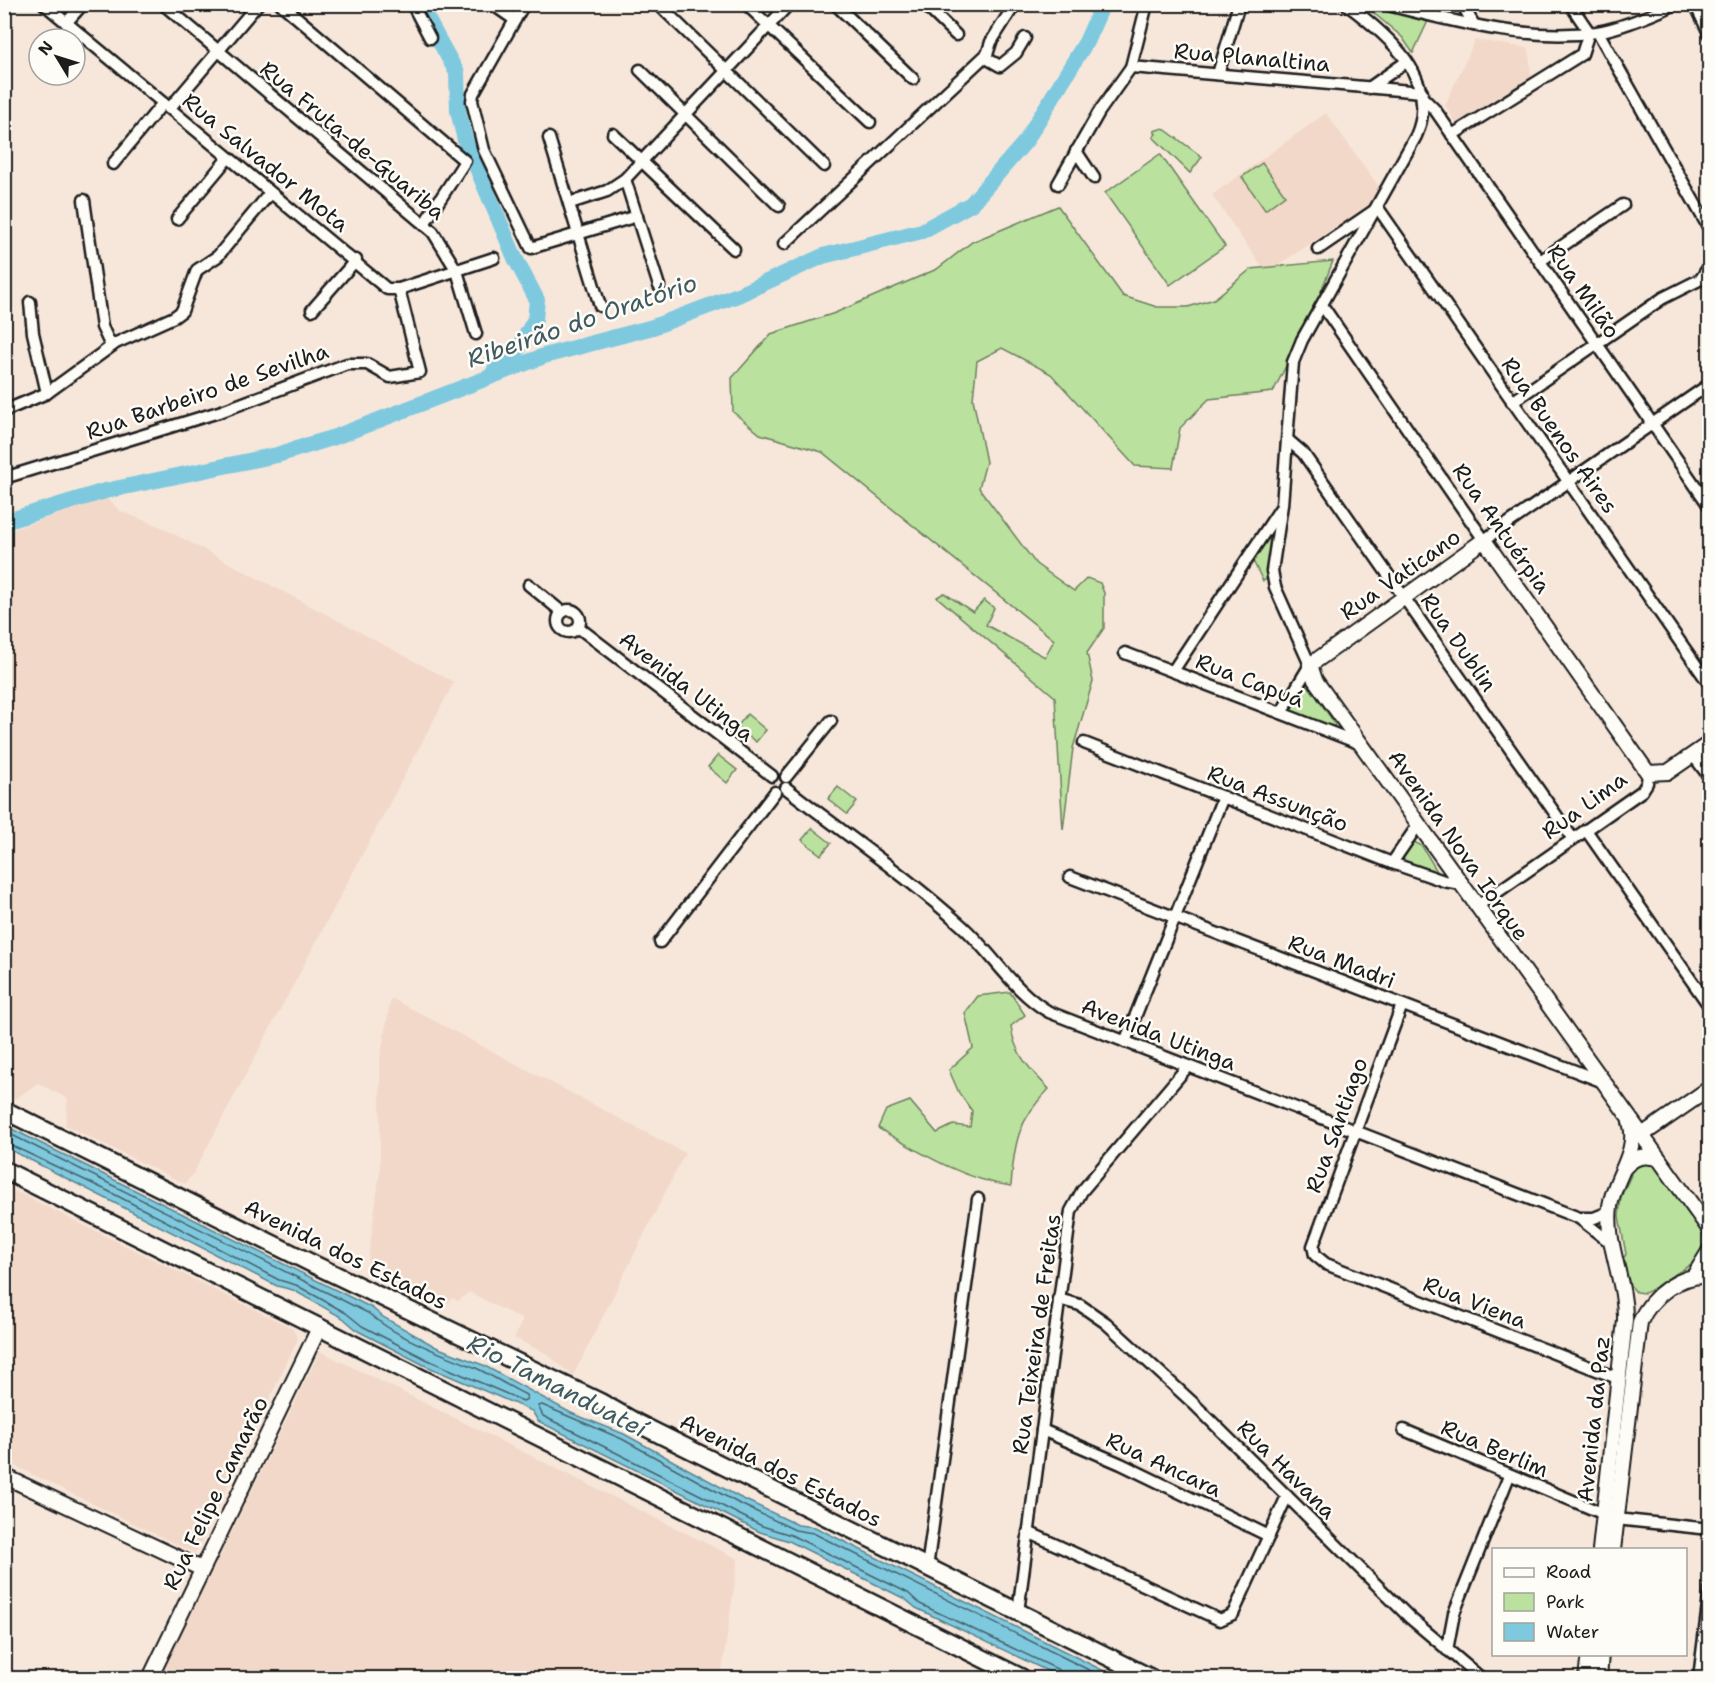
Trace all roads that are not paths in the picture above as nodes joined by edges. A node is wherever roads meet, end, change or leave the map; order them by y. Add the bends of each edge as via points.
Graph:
1 (44, 4) edge
2 (83, 4) edge
3 (163, 4) edge
4 (258, 4) edge
5 (281, 4) edge
6 (412, 4) edge
7 (492, 4) edge
8 (524, 4) edge
9 (657, 4) edge
10 (746, 4) edge
11 (789, 4) edge
12 (835, 4) edge
13 (924, 4) edge
14 (1015, 4) edge
15 (1147, 4) edge
16 (1239, 4) edge
17 (1346, 4) edge
18 (1384, 4) edge
19 (1462, 4) edge
20 (1570, 4) edge
21 (1676, 4) edge
22 (1695, 4) edge
23 (1360, 8) edge
24 (515, 20) junction
25 (66, 23) junction
26 (1474, 25) junction
27 (769, 26) junction
28 (1594, 32) junction
29 (956, 35) dead end
30 (1710, 35) edge
31 (430, 38) dead end
32 (1025, 38) dead end
33 (217, 50) junction
34 (986, 55) junction
35 (1406, 62) junction
36 (1131, 67) junction
37 (640, 70) dead end
38 (725, 71) junction
39 (1218, 74) junction
40 (914, 79) dead end
41 (1369, 88) junction
42 (1423, 96) junction
43 (166, 106) junction
44 (683, 115) junction
45 (870, 122) dead end
46 (613, 134) dead end
47 (1452, 135) junction
48 (549, 138) dead end
49 (1076, 151) junction
50 (228, 158) junction
51 (642, 159) junction
52 (113, 164) dead end
53 (824, 166) dead end
54 (1094, 178) dead end
55 (625, 179) junction
56 (1058, 184) dead end
57 (270, 193) junction
58 (84, 200) dead end
59 (570, 203) junction
60 (779, 206) dead end
61 (1623, 206) dead end
62 (1378, 208) junction
63 (637, 216) junction
64 (177, 219) dead end
65 (424, 224) junction
66 (1710, 230) edge
67 (579, 233) junction
68 (784, 244) dead end
69 (734, 249) dead end
70 (1318, 249) dead end
71 (494, 258) dead end
72 (356, 260) junction
73 (1540, 261) junction
74 (1710, 264) edge
75 (457, 271) junction
76 (659, 286) dead end
77 (399, 290) junction
78 (30, 302) dead end
79 (1322, 305) junction
80 (600, 306) dead end
81 (312, 310) dead end
82 (476, 334) dead end
83 (1596, 343) junction
84 (111, 346) junction
85 (1710, 384) edge
86 (47, 393) junction
87 (1512, 402) junction
88 (4, 411) edge
89 (1653, 423) junction
90 (1289, 441) junction
91 (4, 478) edge
92 (1569, 482) junction
93 (1708, 502) edge
94 (1282, 505) junction
95 (1484, 540) junction
96 (529, 585) dead end
97 (1404, 598) junction
98 (562, 612) junction
99 (578, 627) junction
100 (1125, 653) dead end
101 (1310, 665) junction
102 (1173, 671) junction
103 (1710, 685) edge
104 (1281, 713) junction
105 (831, 721) dead end
106 (1084, 743) dead end
107 (1710, 743) edge
108 (1361, 745) junction
109 (1693, 755) junction
110 (1648, 773) junction
111 (772, 776) junction
112 (1710, 778) edge
113 (786, 783) junction
114 (775, 792) junction
115 (1223, 797) junction
116 (1418, 825) junction
117 (1586, 830) junction
118 (1573, 839) junction
119 (1392, 863) junction
120 (1070, 877) dead end
121 (1461, 884) junction
122 (1476, 907) junction
123 (1174, 918) junction
124 (660, 942) dead end
125 (1402, 1005) junction
126 (1710, 1007) edge
127 (1125, 1042) junction
128 (1188, 1066) junction
129 (1601, 1081) junction
130 (1710, 1088) edge
131 (4, 1110) edge
132 (1630, 1122) junction
133 (1354, 1131) junction
134 (1642, 1135) junction
135 (1659, 1159) junction
136 (4, 1170) edge
137 (1622, 1171) junction
138 (978, 1199) dead end
139 (1609, 1212) junction
140 (1579, 1218) junction
141 (1710, 1230) edge
142 (1611, 1243) junction
143 (1710, 1250) edge
144 (1317, 1258) joint
145 (1694, 1276) junction
146 (1710, 1276) edge
147 (1624, 1292) junction
148 (1058, 1299) junction
149 (1654, 1301) junction
150 (320, 1326) junction
151 (1620, 1379) junction
152 (1042, 1430) junction
153 (1404, 1430) dead end
154 (4, 1476) edge
155 (1509, 1476) junction
156 (1287, 1496) junction
157 (1610, 1516) junction
158 (1710, 1529) edge
159 (1028, 1532) junction
160 (1269, 1536) junction
161 (1601, 1548) edge
162 (1613, 1548) edge
163 (927, 1568) junction
164 (202, 1569) junction
165 (1710, 1589) edge
166 (1018, 1612) junction
167 (1706, 1646) edge
168 (1447, 1650) junction
169 (1589, 1656) edge
170 (1602, 1656) edge
171 (150, 1678) edge
172 (1022, 1678) edge
173 (1151, 1678) edge
174 (1481, 1678) edge
175 (1586, 1678) edge
176 (1599, 1678) edge
177 (1699, 1678) edge

1 - 25 street, Rua Salvador Mota
2 - 25 street
3 - 33 street, Rua Fruta-de-Guariba
4 - 33 street
5 - 65 street via 465,161
6 - 31 street
7 - 24 street
8 - 24 street
9 - 38 street
10 - 27 street
11 - 27 street
12 - 40 street
13 - 29 street
14 - 34 street
15 - 36 street
16 - 39 street
17 - 23 street, Rua Milão
18 - 26 street
19 - 26 street
20 - 28 street
21 - 28 street
22 - 30 street
23 - 35 street, Rua Milão
24 - 67 street via 472,101 484,150 531,248
25 - 43 street, Rua Salvador Mota
26 - 28 street via 1531,33
27 - 38 street
27 - 45 street
28 - 47 street via 1573,61
28 - 66 street
32 - 34 street via 1016,53 1000,66
33 - 43 street
33 - 65 street, Rua Fruta-de-Guariba
34 - 68 street
35 - 41 street
35 - 42 street, Rua Milão
36 - 39 street, Rua Planaltina
36 - 49 street
37 - 44 street
38 - 44 street
38 - 53 street
39 - 41 street, Rua Planaltina
41 - 42 street, Rua Planaltina
42 - 47 street, Rua Milão
42 - 62 street via 1420,128
43 - 50 street, Rua Salvador Mota
43 - 52 street
44 - 51 street
44 - 60 street
46 - 51 street
47 - 73 street, Rua Milão
48 - 59 street
49 - 54 street
49 - 56 street
50 - 57 street, Rua Salvador Mota
50 - 64 street
51 - 55 street
51 - 69 street
55 - 59 street via 607,191
55 - 63 street
57 - 72 street, Rua Salvador Mota
57 - 84 street via 218,256 197,270 182,311
58 - 84 street via 102,327
59 - 67 street
61 - 73 street
62 - 70 street
62 - 79 street
62 - 87 street, Rua Buenos Aires
63 - 67 street
63 - 76 street
65 - 75 street, Rua Fruta-de-Guariba via 439,239
67 - 80 street
71 - 75 street
72 - 77 street, Rua Salvador Mota via 387,289
72 - 81 street
73 - 83 street, Rua Milão
74 - 83 street via 1701,279 1668,295
75 - 77 street
75 - 82 street, Rua Fruta-de-Guariba
77 - 91 street, Rua Barbeiro de Sevilha via 420,372 390,377 367,364 347,364 222,411
78 - 86 street
79 - 90 street via 1293,362
79 - 95 street, Rua Antuérpia
83 - 87 street
83 - 89 street, Rua Milão
84 - 86 street
85 - 89 street, Rua Vaticano
86 - 88 street
87 - 92 street, Rua Buenos Aires
89 - 92 street, Rua Vaticano
89 - 93 street, Rua Milão
90 - 94 street
90 - 97 street, Rua Dublin via 1303,453
92 - 95 street, Rua Vaticano
92 - 103 street, Rua Buenos Aires
94 - 101 street, Avenida Nova Iorque via 1273,582
94 - 102 street
95 - 97 main road, Rua Vaticano
95 - 110 main road, Rua Antuérpia
96 - 98 street
97 - 101 main road, Rua Vaticano
97 - 118 street, Rua Dublin
98 - 99 street via 568,609 578,614
98 - 99 street via 558,622 561,629 572,632
99 - 111 street, Avenida Utinga
100 - 102 street, Rua Capuá
101 - 104 street, Rua Vaticano
101 - 108 main road, Avenida Nova Iorque via 1315,680
102 - 104 street, Rua Capuá
104 - 108 street, Rua Capuá
105 - 113 street
106 - 115 street, Rua Assunção
107 - 109 main road, Rua Lima
108 - 116 main road, Avenida Nova Iorque
109 - 110 main road, Rua Lima via 1668,772
109 - 112 street
110 - 117 street, Rua Lima via 1642,790
111 - 113 street via 781,774
111 - 114 street via 768,784
113 - 114 street via 780,793
113 - 127 street, Avenida Utinga via 956,920 1038,1006
114 - 124 street
115 - 119 street, Rua Assunção
115 - 123 street
116 - 119 street
116 - 121 main road, Avenida Nova Iorque
117 - 118 street, Rua Lima
117 - 126 street
118 - 122 street, Rua Lima
119 - 121 street, Rua Assunção
120 - 123 street, Rua Madri
121 - 122 main road, Avenida Nova Iorque
122 - 129 main road, Avenida Nova Iorque
123 - 125 street, Rua Madri
123 - 127 street
125 - 129 street, Rua Madri
125 - 133 street, Rua Santiago
127 - 128 street, Avenida Utinga
128 - 133 street, Avenida Utinga
128 - 148 street, Rua Teixeira de Freitas via 1076,1201 1071,1211
129 - 132 main road, Avenida Nova Iorque
130 - 134 main road
131 - 163 highway, Avenida dos Estados via 600,1402
132 - 134 main road, Avenida Nova Iorque
132 - 137 main road via 1634,1137
133 - 140 street, Avenida Utinga
133 - 144 street, Rua Santiago via 1312,1246
134 - 135 main road, Avenida Nova Iorque
135 - 137 main road via 1637,1157
135 - 141 main road, Avenida Nova Iorque
136 - 150 highway
137 - 139 main road
138 - 163 street
139 - 140 street
139 - 142 main road, Avenida da Paz
140 - 142 street, Avenida Utinga
142 - 147 main road, Avenida da Paz
143 - 145 main road
144 - 151 street, Rua Viena
145 - 146 main road
145 - 149 main road via 1668,1288
147 - 149 main road via 1631,1298
147 - 151 main road, Avenida da Paz
148 - 152 street, Rua Teixeira de Freitas
148 - 156 street, Rua Havana via 1080,1305 1106,1323
149 - 157 main road, Avenida da Paz via 1637,1328
150 - 164 main road, Rua Felipe Camarão
150 - 172 highway
151 - 157 main road, Avenida da Paz
152 - 159 street, Rua Teixeira de Freitas
152 - 160 street, Rua Ancara
153 - 155 street, Rua Berlim
154 - 164 main road
155 - 157 street, Rua Berlim
155 - 168 street via 1454,1613
156 - 160 street
156 - 168 street, Rua Havana
157 - 158 street, Rua Berlim
157 - 161 main road, Avenida da Paz
157 - 162 main road, Avenida da Paz
159 - 160 street via 1215,1619 1233,1614
159 - 166 street, Rua Teixeira de Freitas
163 - 166 highway, Avenida dos Estados
164 - 171 main road, Rua Felipe Camarão
165 - 167 street
166 - 173 highway, Avenida dos Estados
167 - 177 street
168 - 174 street, Rua Havana
169 - 175 main road
170 - 176 main road

